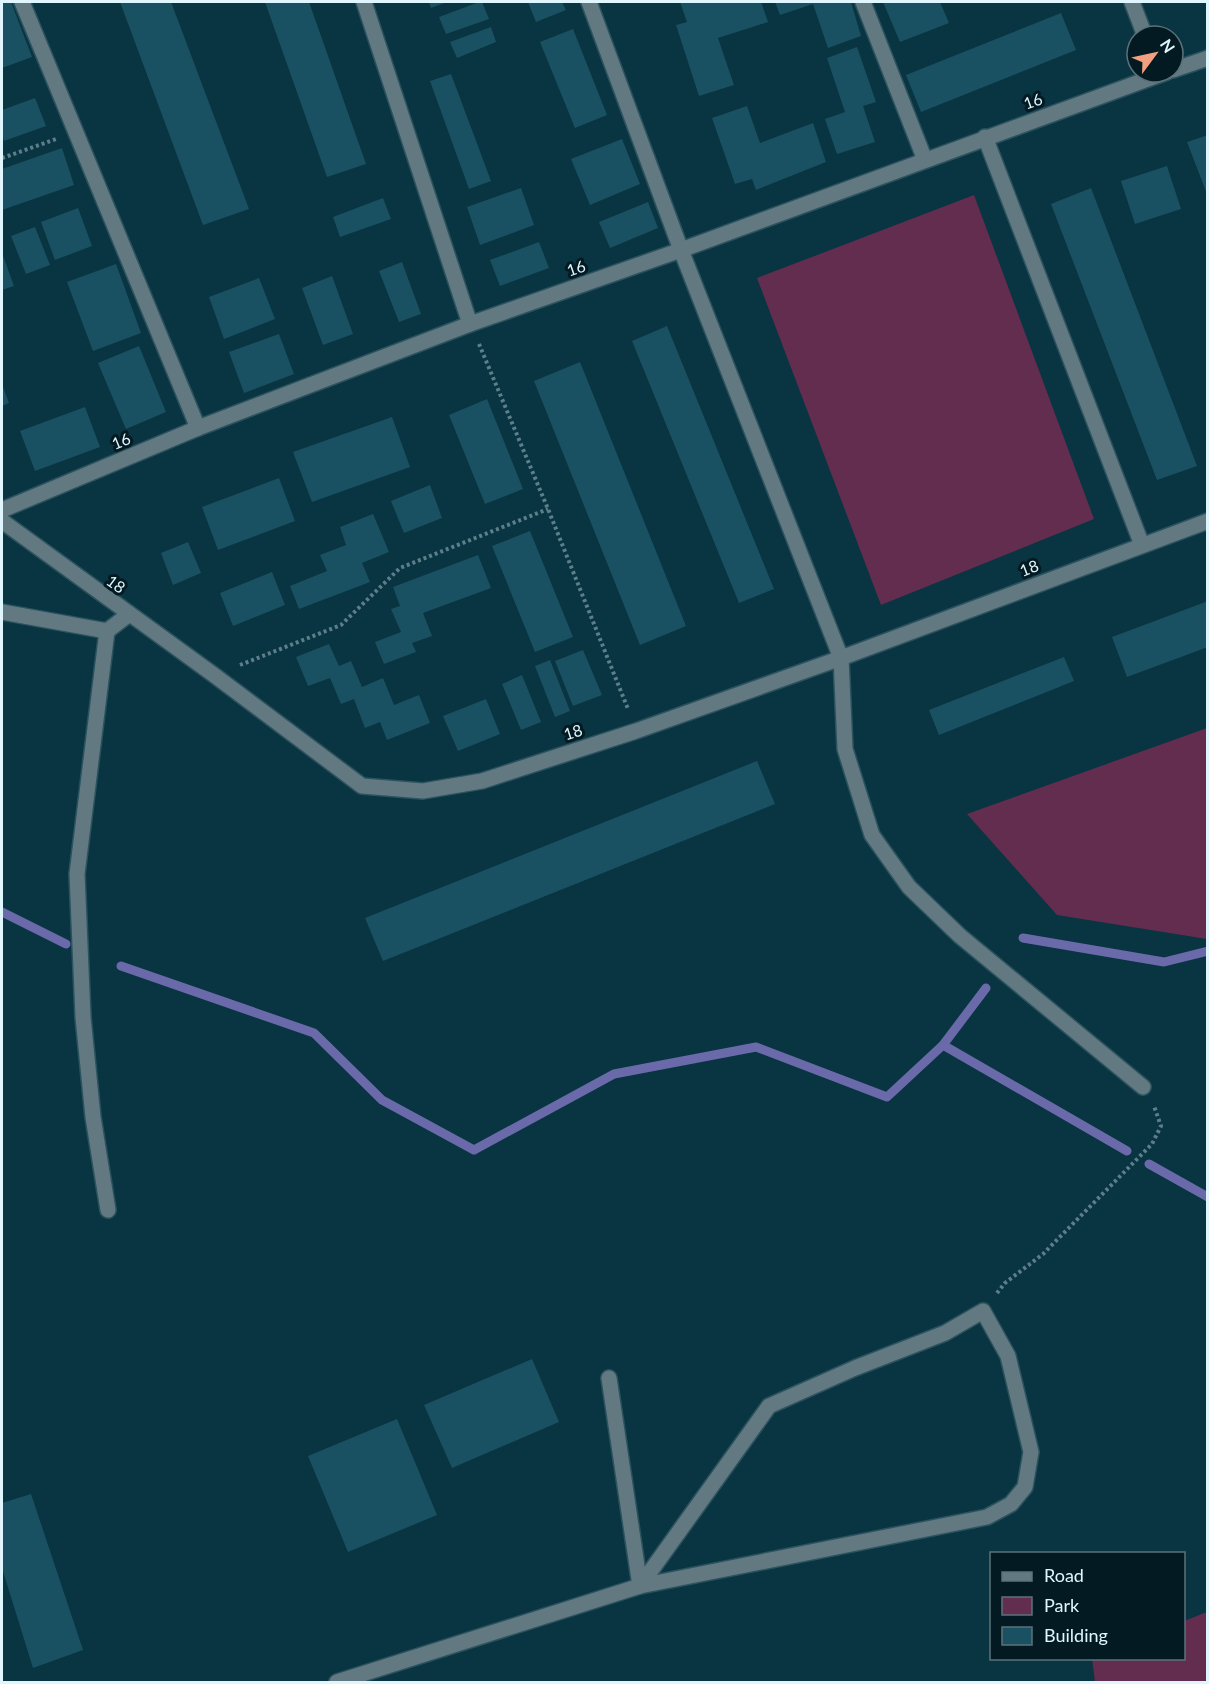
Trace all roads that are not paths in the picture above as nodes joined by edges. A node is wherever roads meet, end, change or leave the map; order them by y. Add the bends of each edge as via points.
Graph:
1 (22, 2) edge
2 (363, 2) edge
3 (590, 2) edge
4 (862, 2) edge
5 (1132, 2) edge
6 (1140, 24) edge
7 (1208, 58) edge
8 (1185, 65) edge
9 (1132, 84) edge
10 (985, 137) junction
11 (925, 160) junction
12 (681, 250) junction
13 (470, 324) junction
14 (198, 428) junction
15 (2, 510) edge
16 (2, 521) edge
17 (1208, 521) edge
18 (1142, 545) junction
19 (2, 612) edge
20 (128, 615) junction
21 (107, 631) junction
22 (841, 658) junction
23 (1143, 1088) road end
24 (108, 1210) dead end
25 (609, 1378) dead end
26 (640, 1586) junction
27 (338, 1683) edge

1 - 14 street
2 - 13 street
3 - 12 street
4 - 11 street
5 - 6 street
7 - 8 street, 16
9 - 10 street, 16
10 - 11 street, 16
10 - 18 street
11 - 12 street, 16
12 - 13 street, 16
12 - 22 street
13 - 14 street, 16
14 - 15 street, 16
16 - 20 street, 18
17 - 18 street, 18
18 - 22 street, 18
19 - 21 street
20 - 21 street
20 - 22 street, 18 via 362,786 423,790 482,781
21 - 24 street via 77,874 83,1017 93,1118
22 - 23 street via 845,749 872,835 909,887 960,936
25 - 26 street
26 - 26 street via 987,1517 1011,1504 1025,1487 1031,1452 1008,1356 983,1311 945,1333 769,1406
26 - 27 street

